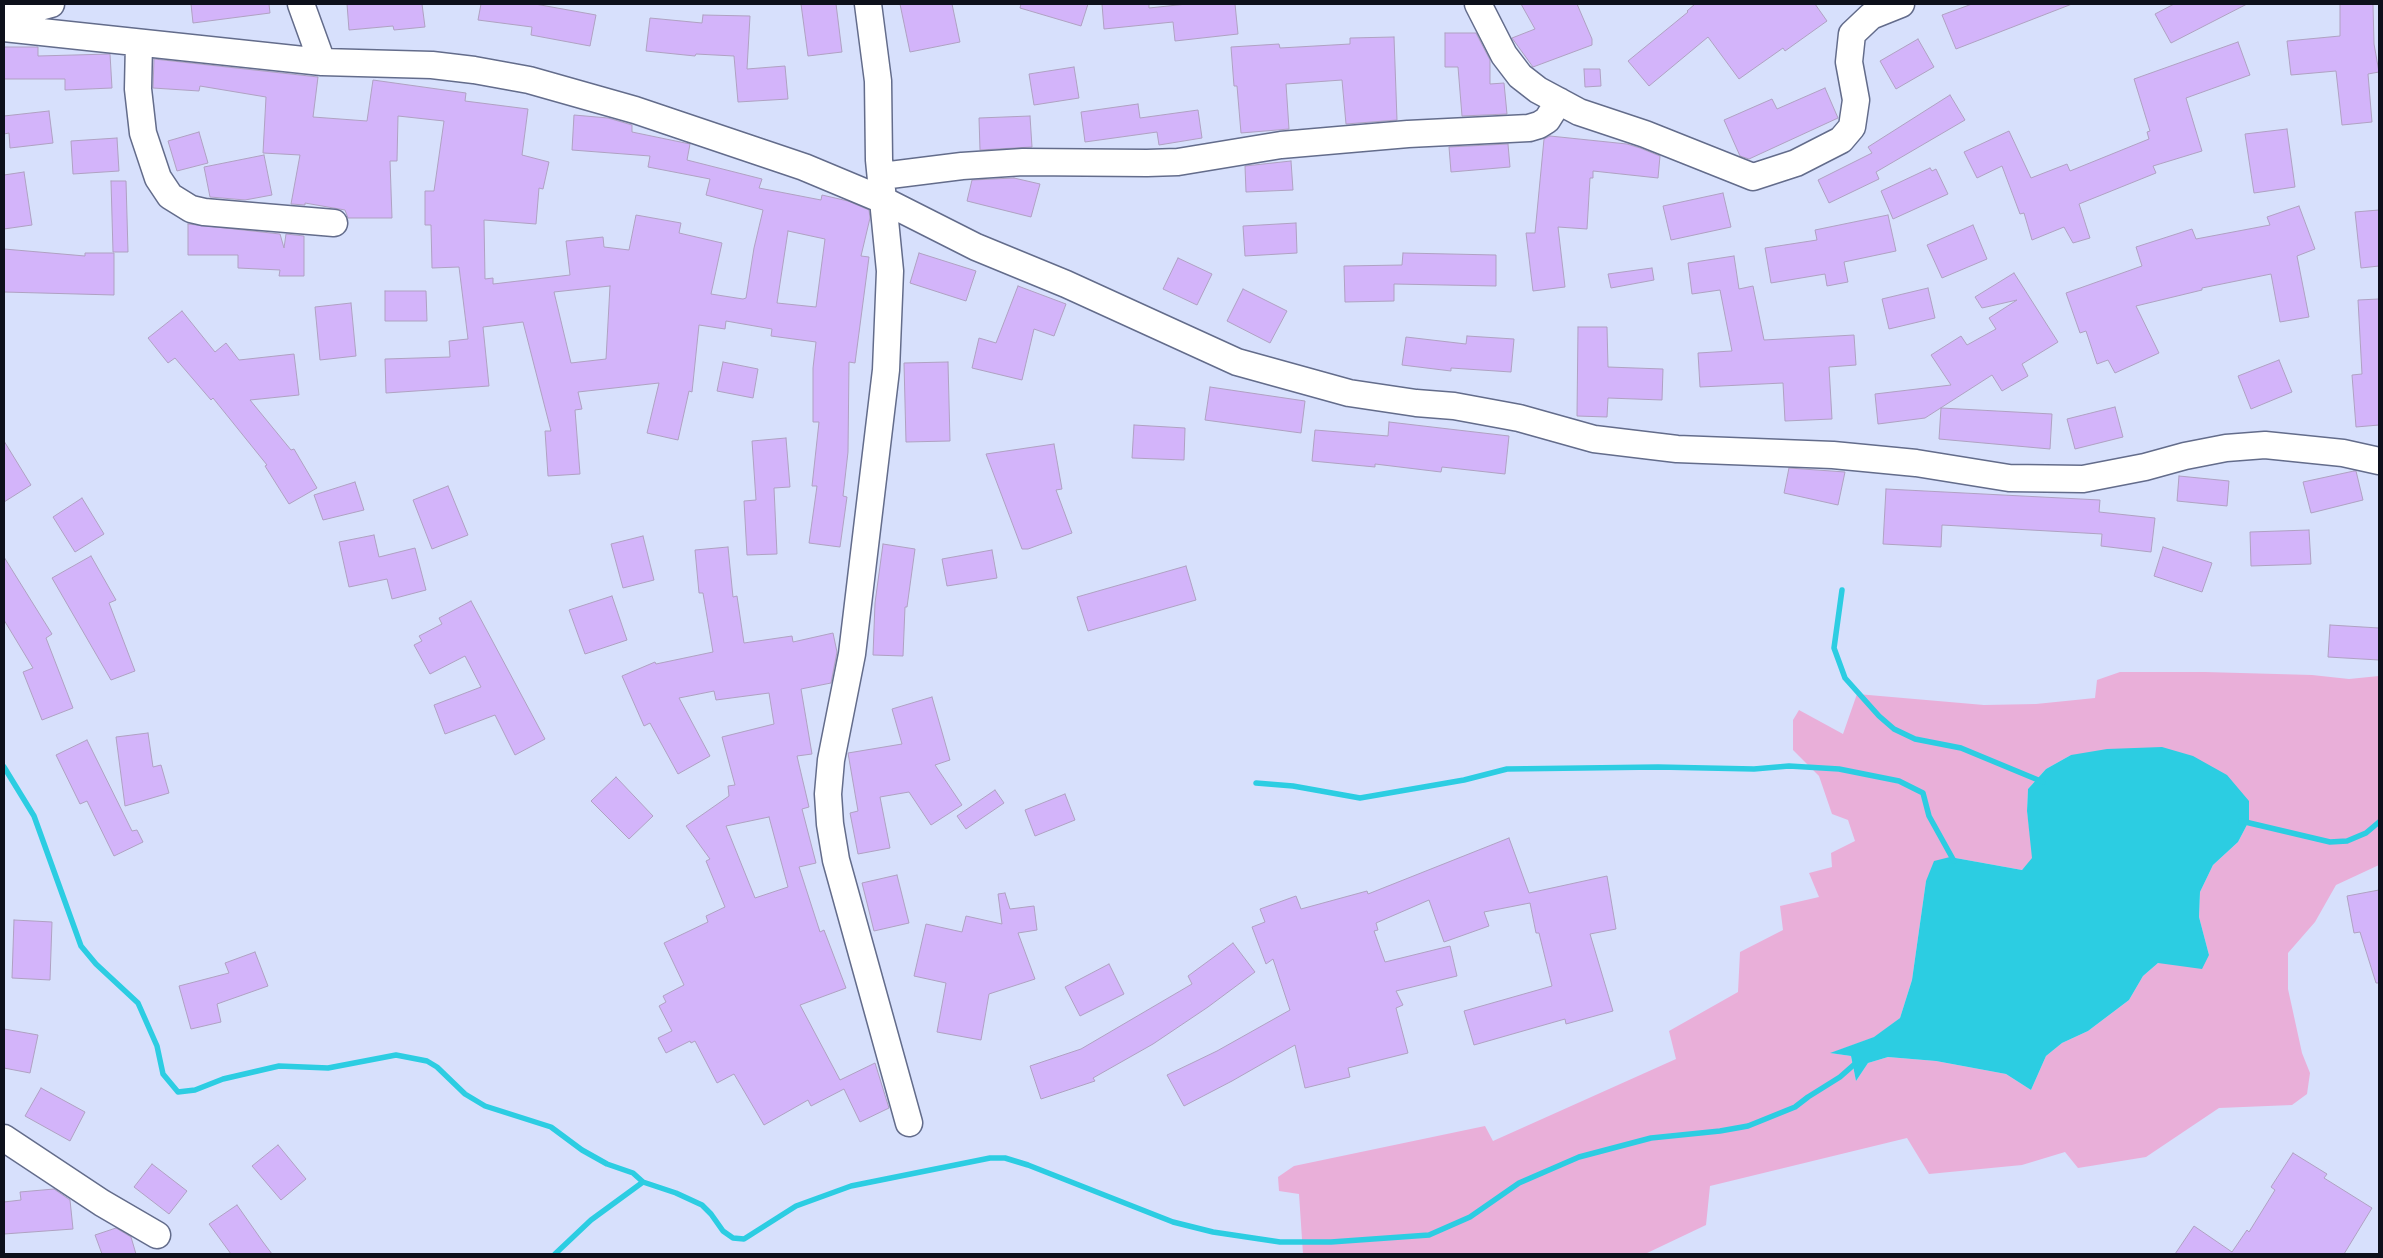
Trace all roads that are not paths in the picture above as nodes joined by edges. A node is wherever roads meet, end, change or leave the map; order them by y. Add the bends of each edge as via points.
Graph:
1 (51, 4) edge
2 (301, 4) edge
3 (868, 4) edge
4 (1478, 4) edge
5 (1901, 4) edge
6 (4, 17) edge
7 (4, 28) edge
8 (139, 43) junction
9 (322, 62) junction
10 (1559, 101) junction
11 (882, 188) junction
12 (334, 223) dead end
13 (2379, 461) edge
14 (909, 1123) dead end
15 (4, 1138) edge
16 (157, 1236) dead end

1 - 6 street
2 - 9 street
3 - 11 street via 878,80
4 - 10 street via 1504,55 1520,76
5 - 10 street via 1871,16 1852,34 1849,62 1856,100 1852,127 1841,140 1796,163 1753,177 1579,112
7 - 8 street
8 - 9 street
8 - 12 street via 138,89 143,133 158,178 170,196 191,210
9 - 11 street via 432,65 529,80 635,110 804,167
10 - 11 street via 1547,120 1522,129 1408,134 1281,145 1178,162 1024,162 962,166
11 - 13 street via 976,247 1237,362 1349,394 1500,414 1594,439 1677,449 1833,455 1916,463 2009,478 2054,480 2083,479 2145,468 2210,451 2265,445 2335,452
11 - 14 street via 890,271 886,370 852,654 830,760 828,794 836,860
15 - 16 street

